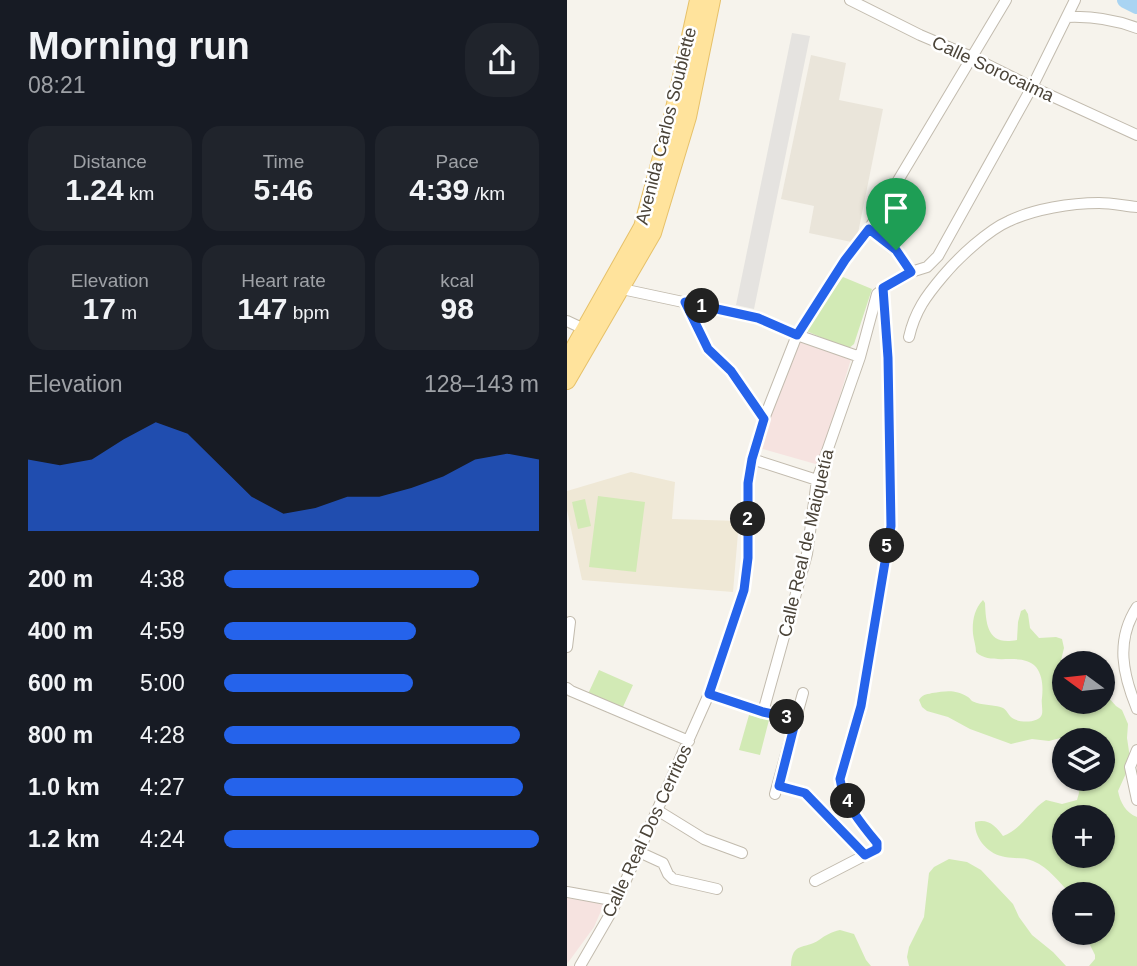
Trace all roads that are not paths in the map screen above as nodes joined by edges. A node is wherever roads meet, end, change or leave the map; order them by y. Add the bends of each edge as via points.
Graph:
1 (698, 0) edge
2 (712, 0) edge
3 (850, 0) edge
4 (1006, 0) edge
5 (1073, 3) edge
6 (1067, 17) junction
7 (1137, 28) edge
8 (972, 57) junction
9 (1032, 87) junction
10 (1137, 135) edge
11 (1137, 207) edge
12 (869, 229) junction
13 (911, 272) junction
14 (883, 288) junction
15 (622, 289) junction
16 (685, 302) junction
17 (567, 321) edge
18 (584, 329) junction
19 (797, 335) junction
20 (909, 337) dead end
21 (860, 357) junction
22 (567, 359) edge
23 (567, 381) edge
24 (764, 419) junction
25 (752, 459) junction
26 (817, 481) junction
27 (1137, 607) edge
28 (570, 622) dead end
29 (567, 647) edge
30 (567, 688) edge
31 (709, 694) junction
32 (803, 694) dead end
33 (1137, 709) edge
34 (763, 712) junction
35 (796, 719) junction
36 (689, 741) junction
37 (1137, 750) edge
38 (1137, 800) edge
39 (657, 810) junction
40 (639, 852) junction
41 (742, 853) dead end
42 (865, 855) junction
43 (815, 881) dead end
44 (717, 889) dead end
45 (567, 892) edge
46 (617, 901) junction
47 (580, 966) edge

1 - 18 main road, Avenida Carlos Soublette via 642,227
2 - 15 main road, Avenida Carlos Soublette via 688,117 653,233
3 - 8 street, Calle Sorocaima
4 - 8 street
5 - 6 street
6 - 7 street via 1108,18
6 - 9 street
8 - 9 street, Calle Sorocaima
8 - 12 street
9 - 10 street, Calle Sorocaima
9 - 13 street via 938,256 927,267
11 - 20 street via 1100,203 1050,208 1010,220 957,260 929,292
12 - 13 street via 896,250
12 - 19 street
13 - 14 street
14 - 21 street, Calle Real de Maiquetía via 877,294
14 - 42 street via 891,526 861,706 840,779 841,789 877,843 877,849
15 - 16 street
15 - 23 main road, Avenida Carlos Soublette
16 - 19 street via 758,318
16 - 24 street via 708,349 731,371
17 - 18 street
18 - 22 main road, Avenida Carlos Soublette
19 - 21 street
19 - 24 street
21 - 26 street, Calle Real de Maiquetía
24 - 25 street
25 - 26 street
25 - 31 street via 744,590
26 - 34 street, Calle Real de Maiquetía via 807,554
27 - 33 street via 1123,645 1124,671
28 - 29 street
30 - 36 street
31 - 34 street
31 - 36 street, Calle Real Dos Cerritos
32 - 35 street
34 - 35 street
35 - 42 street via 777,790 805,793
36 - 39 street, Calle Real Dos Cerritos
37 - 38 street via 1131,767
39 - 40 street, Calle Real Dos Cerritos
39 - 41 street via 704,839
40 - 44 street via 663,863 673,879
40 - 46 street, Calle Real Dos Cerritos
42 - 43 street
45 - 46 street
46 - 47 street, Calle Real Dos Cerritos

